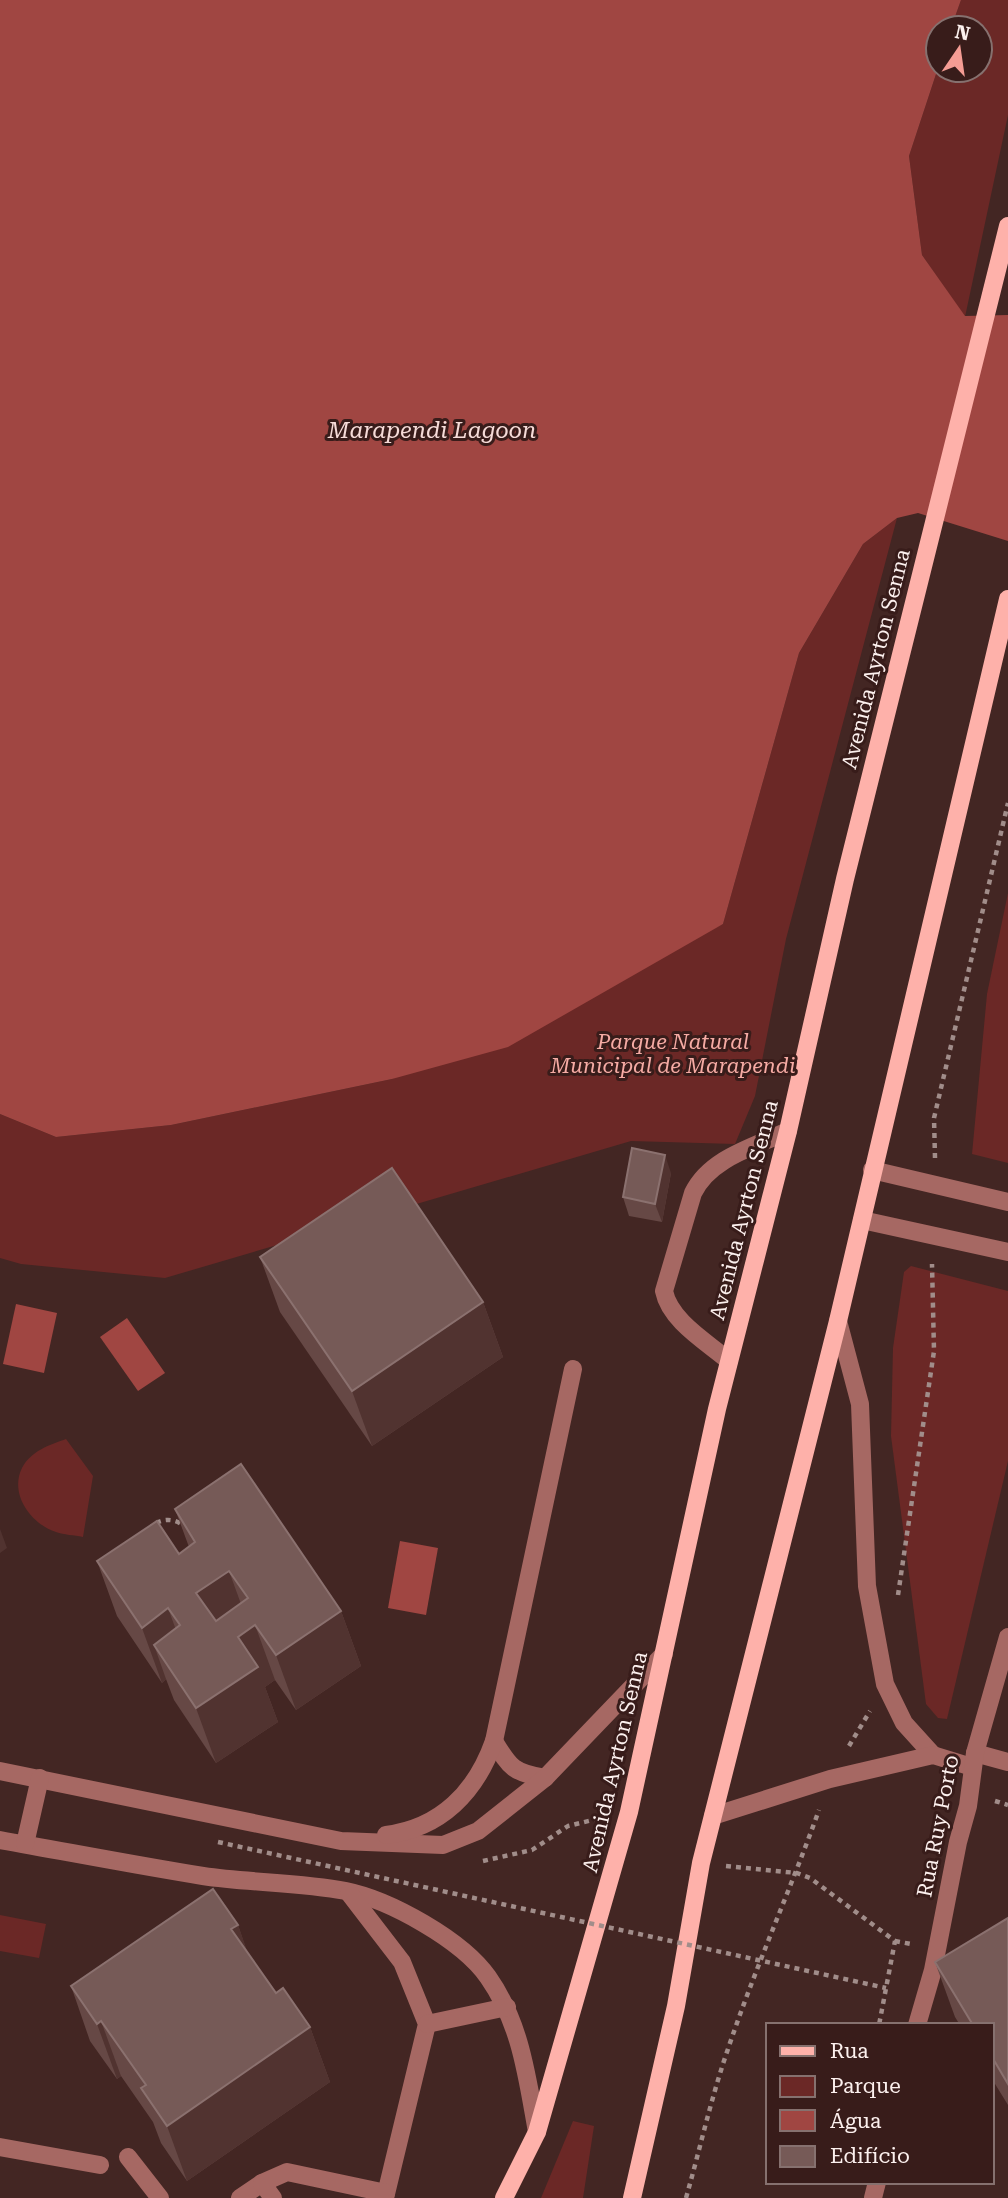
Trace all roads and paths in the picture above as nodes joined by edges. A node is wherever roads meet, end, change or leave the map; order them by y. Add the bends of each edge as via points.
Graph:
1 (1008, 226) edge
2 (1008, 599) edge
3 (788, 1131) junction
4 (872, 1170) junction
5 (1008, 1202) edge
6 (862, 1220) junction
7 (1008, 1252) edge
8 (838, 1321) junction
9 (729, 1361) junction
10 (573, 1369) dead end
11 (190, 1536) joint
12 (1008, 1637) edge
13 (664, 1654) junction
14 (494, 1741) junction
15 (933, 1755) junction
16 (974, 1760) junction
17 (1008, 1762) edge
18 (0, 1771) edge
19 (40, 1778) junction
20 (545, 1778) junction
21 (713, 1816) junction
22 (0, 1840) edge
23 (341, 1841) junction
24 (218, 1842) dead end
25 (25, 1844) junction
26 (701, 1863) junction
27 (348, 1891) junction
28 (886, 1988) junction
29 (507, 2007) junction
30 (879, 2023) edge
31 (918, 2023) edge
32 (427, 2024) junction
33 (537, 2132) junction
34 (0, 2147) edge
35 (128, 2157) dead end
36 (100, 2165) dead end
37 (262, 2183) junction
38 (386, 2195) edge
39 (160, 2198) edge
40 (240, 2198) edge
41 (273, 2198) edge
42 (504, 2198) edge
43 (632, 2198) edge

1 - 3 main road, Avenida Ayrton Senna via 845,879
2 - 4 main road
3 - 9 main road, Avenida Ayrton Senna
3 - 9 street via 715,1166 700,1178 664,1291 675,1314
4 - 5 street
4 - 6 main road
6 - 7 street
6 - 8 main road
8 - 15 street via 860,1404 867,1587 885,1684 904,1723
8 - 21 main road
9 - 13 main road, Avenida Ayrton Senna
10 - 14 street
11 - 11 path via 181,1524 158,1523 146,1534 148,1557 167,1569 182,1564 191,1551
12 - 16 street, Rua Ruy Porto
13 - 20 street
13 - 33 main road, Avenida Ayrton Senna via 606,1902
14 - 20 street via 521,1774
14 - 23 street via 485,1768 446,1813 411,1832
15 - 16 street
15 - 21 street via 830,1779
16 - 17 street
16 - 31 street, Rua Ruy Porto via 933,1970
18 - 19 street
19 - 23 street
19 - 25 street
20 - 23 street via 478,1831 443,1845
21 - 26 main road
22 - 25 street
24 - 28 path, bridge
25 - 27 street via 205,1876
26 - 28 path via 810,1878 895,1941
26 - 43 main road via 676,2006
27 - 29 street via 404,1914 465,1951
27 - 32 street via 402,1962
28 - 30 path
29 - 32 street
29 - 33 street via 520,2039
32 - 38 street
33 - 42 main road, Avenida Ayrton Senna
34 - 36 street
35 - 39 street
37 - 38 street via 287,2172
37 - 40 street
37 - 41 street

